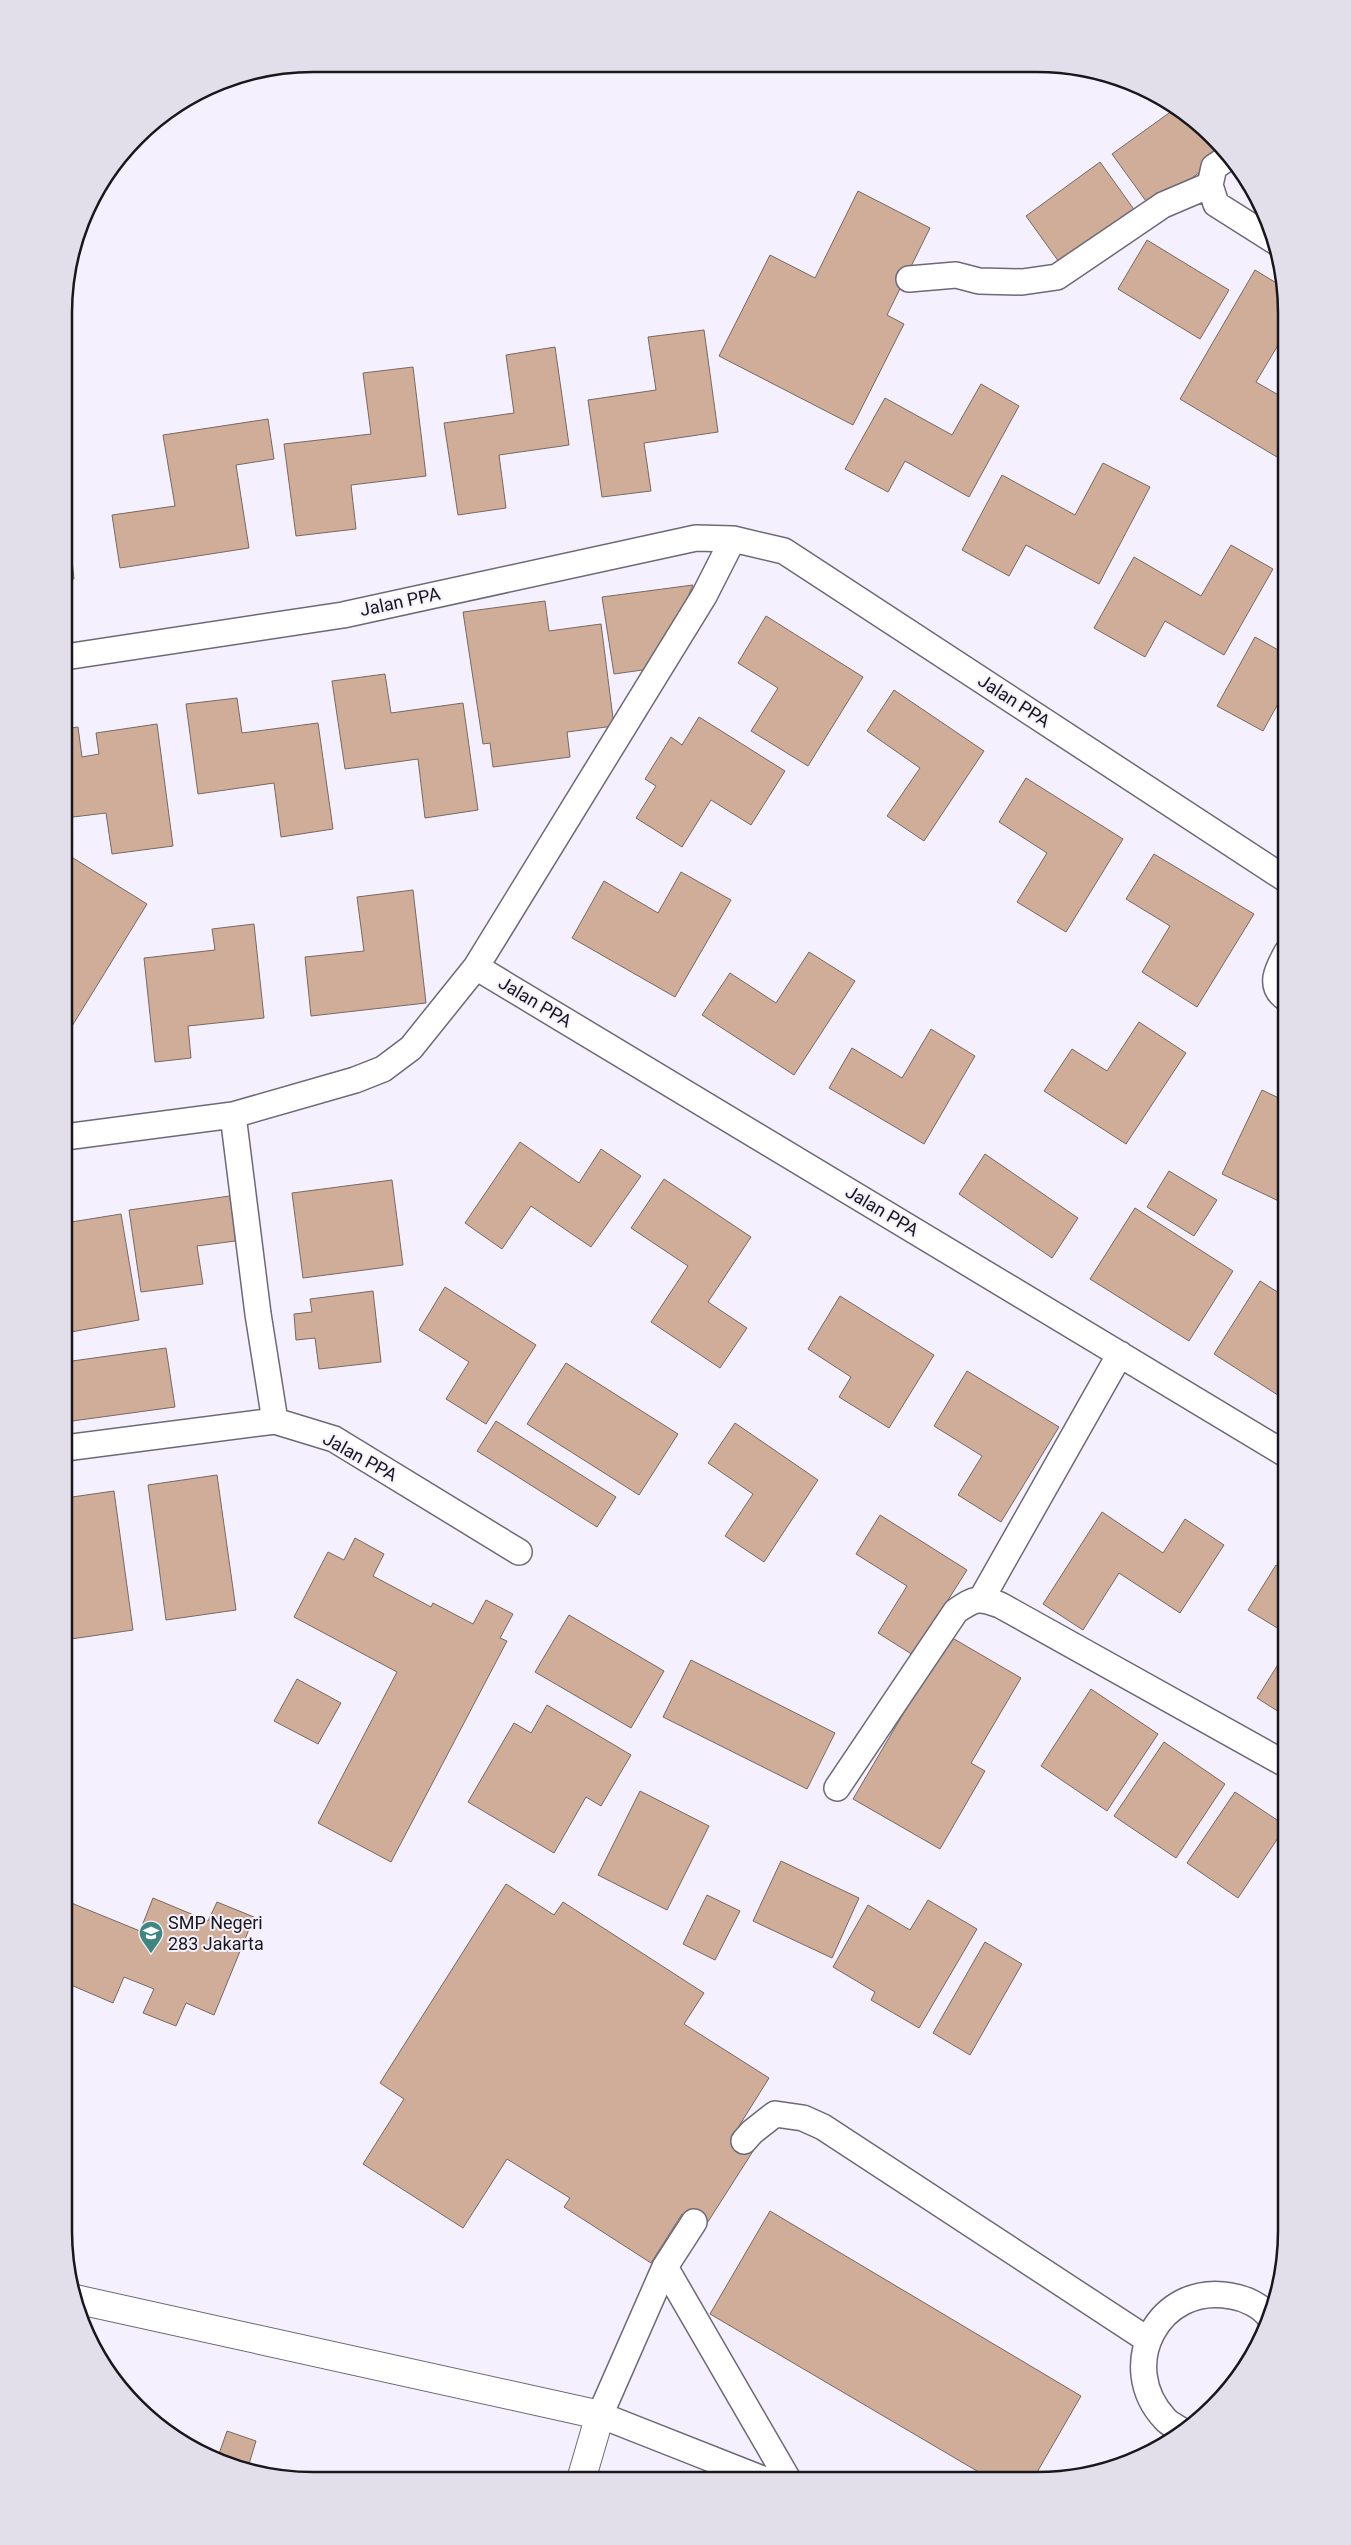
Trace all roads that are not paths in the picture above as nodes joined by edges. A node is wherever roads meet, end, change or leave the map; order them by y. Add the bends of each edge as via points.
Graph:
1 (1224, 161) edge
2 (1210, 185) junction
3 (1266, 236) edge
4 (909, 279) dead end
5 (733, 539) junction
6 (72, 656) edge
7 (1278, 874) edge
8 (476, 967) junction
9 (1278, 968) edge
10 (1278, 991) edge
11 (233, 1115) junction
12 (72, 1136) edge
13 (1120, 1354) junction
14 (275, 1421) junction
15 (72, 1447) edge
16 (1278, 1450) edge
17 (519, 1552) dead end
18 (982, 1598) junction
19 (1278, 1760) edge
20 (837, 1788) dead end
21 (744, 2141) dead end
22 (694, 2222) dead end
23 (665, 2267) junction
24 (83, 2301) edge
25 (1264, 2314) edge
26 (1148, 2340) junction
27 (600, 2414) junction
28 (1177, 2428) edge
29 (583, 2472) edge
30 (745, 2472) edge
31 (784, 2472) edge

1 - 2 lane via 1214,167
2 - 3 lane via 1216,204
2 - 4 lane via 1163,204 1057,277 1022,282 979,281 956,275
5 - 6 lane, Jalan PPA via 696,538 343,614
5 - 7 lane, Jalan PPA via 784,551
5 - 8 lane via 704,596
8 - 11 lane via 411,1048 383,1069
8 - 13 lane, Jalan PPA
9 - 10 lane via 1275,985
11 - 12 lane
11 - 14 lane
13 - 16 lane, Jalan PPA
13 - 18 lane
14 - 15 lane, Jalan PPA
14 - 17 lane, Jalan PPA via 334,1439
18 - 19 lane via 1000,1605
18 - 20 lane via 972,1600 956,1611
21 - 26 lane via 776,2114 803,2118 823,2127
22 - 23 lane
23 - 27 lane
23 - 31 lane
24 - 27 street
25 - 26 lane via 1243,2298 1215,2292 1186,2298 1163,2315
26 - 28 lane via 1142,2369 1149,2397 1165,2420
27 - 29 street
27 - 30 lane

